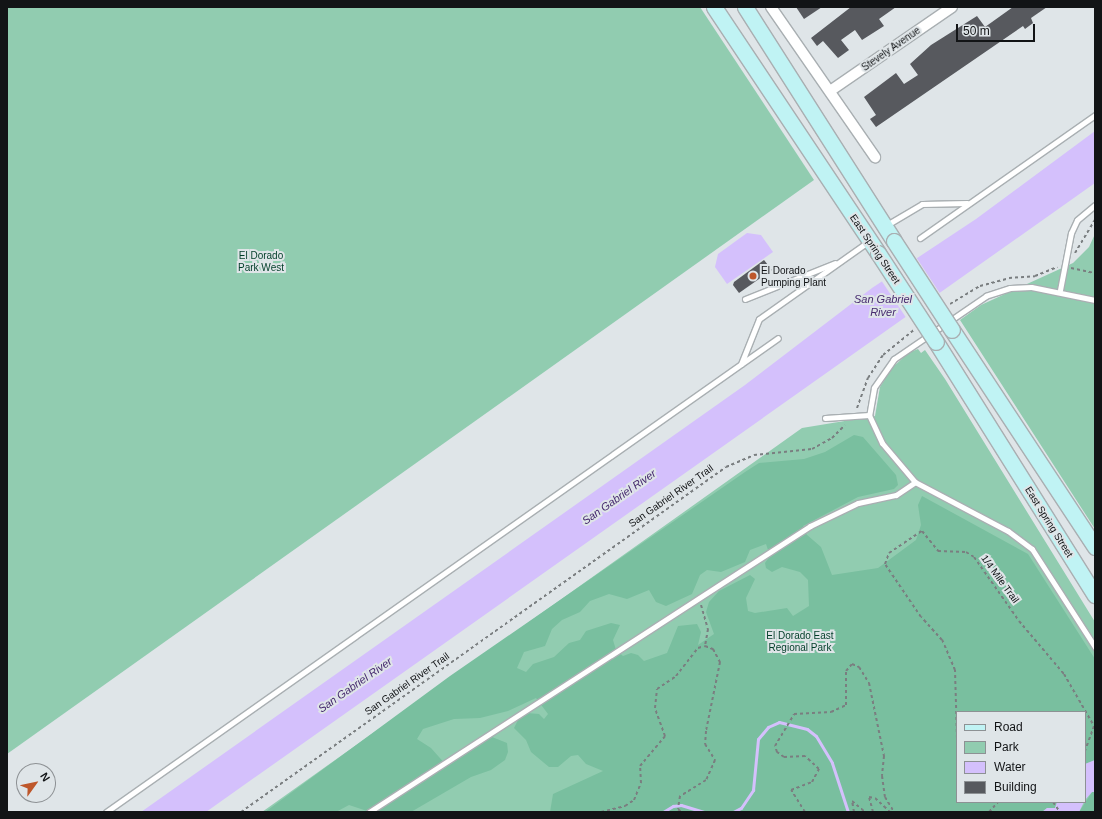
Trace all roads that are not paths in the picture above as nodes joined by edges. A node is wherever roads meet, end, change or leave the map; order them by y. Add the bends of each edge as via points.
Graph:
1 (714, 7) edge
2 (744, 7) edge
3 (771, 7) edge
4 (952, 7) edge
5 (830, 91) junction
6 (1095, 115) edge
7 (875, 157) dead end
8 (967, 203) junction
9 (1095, 205) edge
10 (885, 226) junction
11 (920, 238) dead end
12 (874, 247) junction
13 (845, 259) junction
14 (1060, 290) junction
15 (745, 299) dead end
16 (1095, 300) edge
17 (778, 338) dead end
18 (741, 364) junction
19 (869, 415) junction
20 (825, 418) dead end
21 (915, 482) junction
22 (1095, 547) edge
23 (1095, 594) edge
24 (1095, 647) edge
25 (106, 812) edge
26 (368, 812) edge

1 - 12 main road, East Spring Street
2 - 10 main road, East Spring Street
3 - 5 street
4 - 5 street, Stevely Avenue
5 - 7 street
6 - 8 lane
8 - 10 lane via 922,204
8 - 11 lane
9 - 14 lane via 1077,220 1063,264
10 - 22 main road, East Spring Street, bridge
12 - 13 lane
12 - 23 main road, East Spring Street, bridge
13 - 15 lane
13 - 18 lane via 759,319
14 - 16 lane
14 - 19 lane via 1010,288 972,304 894,359 874,388
17 - 18 lane
18 - 25 lane
19 - 20 lane
19 - 21 lane via 882,443
21 - 24 lane via 1008,531 1032,548
21 - 26 lane via 896,495 858,502 830,515

